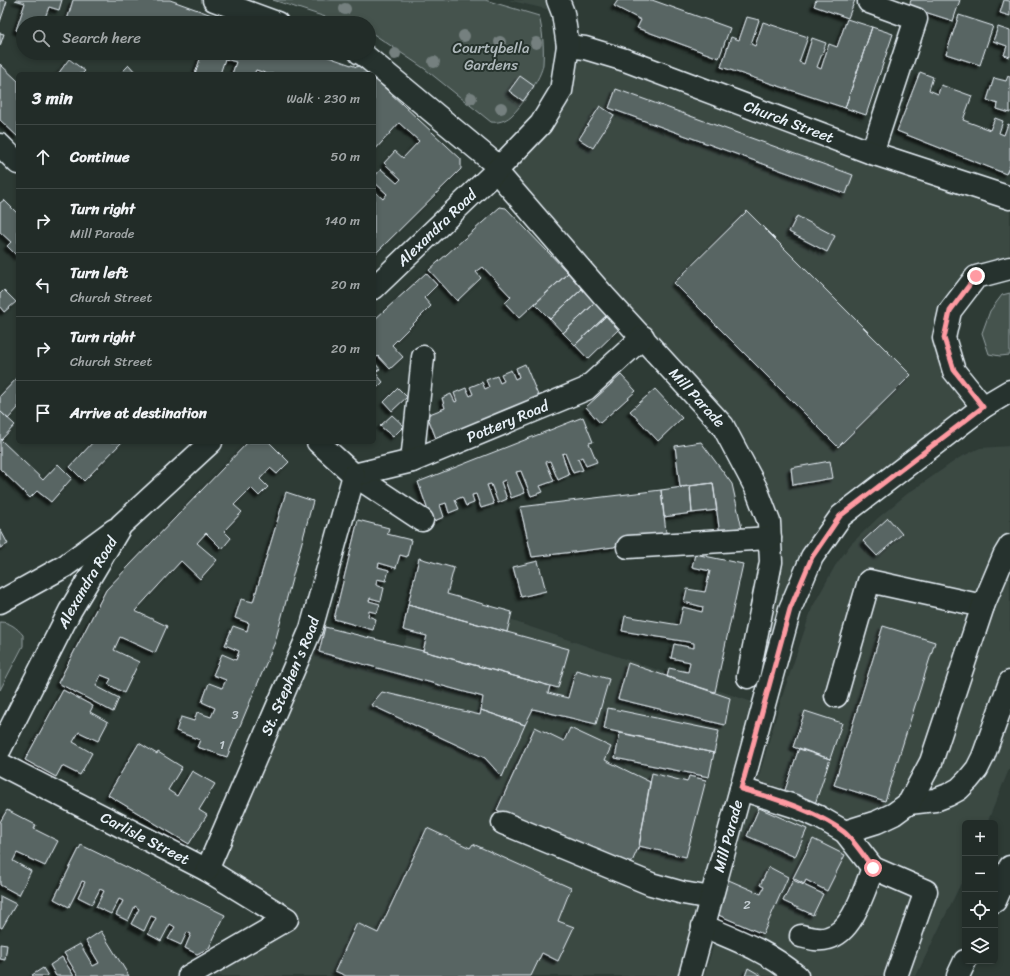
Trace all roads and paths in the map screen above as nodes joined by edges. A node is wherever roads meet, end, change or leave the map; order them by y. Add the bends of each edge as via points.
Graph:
1 (214, 0) edge
2 (558, 0) edge
3 (869, 2) dead end
4 (259, 16) edge
5 (568, 46) junction
6 (370, 60) edge
7 (0, 145) edge
8 (872, 153) junction
9 (16, 161) edge
10 (498, 169) junction
11 (1010, 198) edge
12 (1010, 268) edge
13 (376, 286) edge
14 (643, 337) junction
15 (423, 357) dead end
16 (1010, 391) edge
17 (983, 407) junction
18 (209, 444) edge
19 (320, 444) edge
20 (412, 461) junction
21 (354, 475) junction
22 (422, 520) dead end
23 (121, 525) junction
24 (770, 538) junction
25 (1010, 546) edge
26 (628, 547) dead end
27 (0, 602) edge
28 (983, 606) junction
29 (748, 677) dead end
30 (1010, 682) edge
31 (836, 696) dead end
32 (0, 749) edge
33 (0, 764) edge
34 (741, 789) junction
35 (909, 803) junction
36 (503, 823) dead end
37 (845, 832) junction
38 (1010, 867) edge
39 (873, 868) junction
40 (207, 870) junction
41 (998, 894) edge
42 (711, 898) junction
43 (704, 926) junction
44 (801, 936) dead end
45 (964, 964) edge
46 (189, 976) edge
47 (690, 976) edge
48 (797, 976) edge
49 (896, 976) edge
50 (958, 976) edge

1 - 4 street
2 - 5 street, Alexandra Road via 563,13
3 - 8 street via 916,19
5 - 8 street, Church Street via 585,48 625,60
5 - 10 street, Alexandra Road via 561,91 541,124
6 - 10 street, Mill Parade
7 - 9 street
8 - 11 street, Church Street
10 - 13 street, Alexandra Road
10 - 14 street, Mill Parade via 604,296
12 - 17 street via 976,276 950,311 944,338 954,370
14 - 20 street, Pottery Road via 586,389
14 - 24 street, Mill Parade via 723,426 756,488 770,522
15 - 20 street
16 - 17 street, Mill Parade
17 - 34 street, Mill Parade via 840,516 812,557 790,609
18 - 23 street, Alexandra Road
19 - 21 street
20 - 21 street, Pottery Road
21 - 22 street
21 - 40 street, St. Stephen's Road via 311,629
23 - 27 street via 66,566
23 - 32 street, Alexandra Road via 70,611
24 - 26 street
24 - 29 street, Mill Parade via 771,562
25 - 28 street
28 - 31 street via 869,581
28 - 35 street via 931,762
30 - 35 street via 983,756 968,780 948,795 935,800
33 - 40 street, Carlisle Street
34 - 37 street via 794,806
34 - 42 street, Mill Parade
35 - 37 street via 878,822
36 - 42 street via 651,884
37 - 39 street
38 - 41 street
39 - 44 street via 851,920 845,928 828,938
39 - 49 street via 926,891
40 - 46 street, Carlisle Street via 286,919
42 - 43 street, Mill Parade
43 - 47 street, Mill Parade
43 - 48 street via 753,946
45 - 50 street

